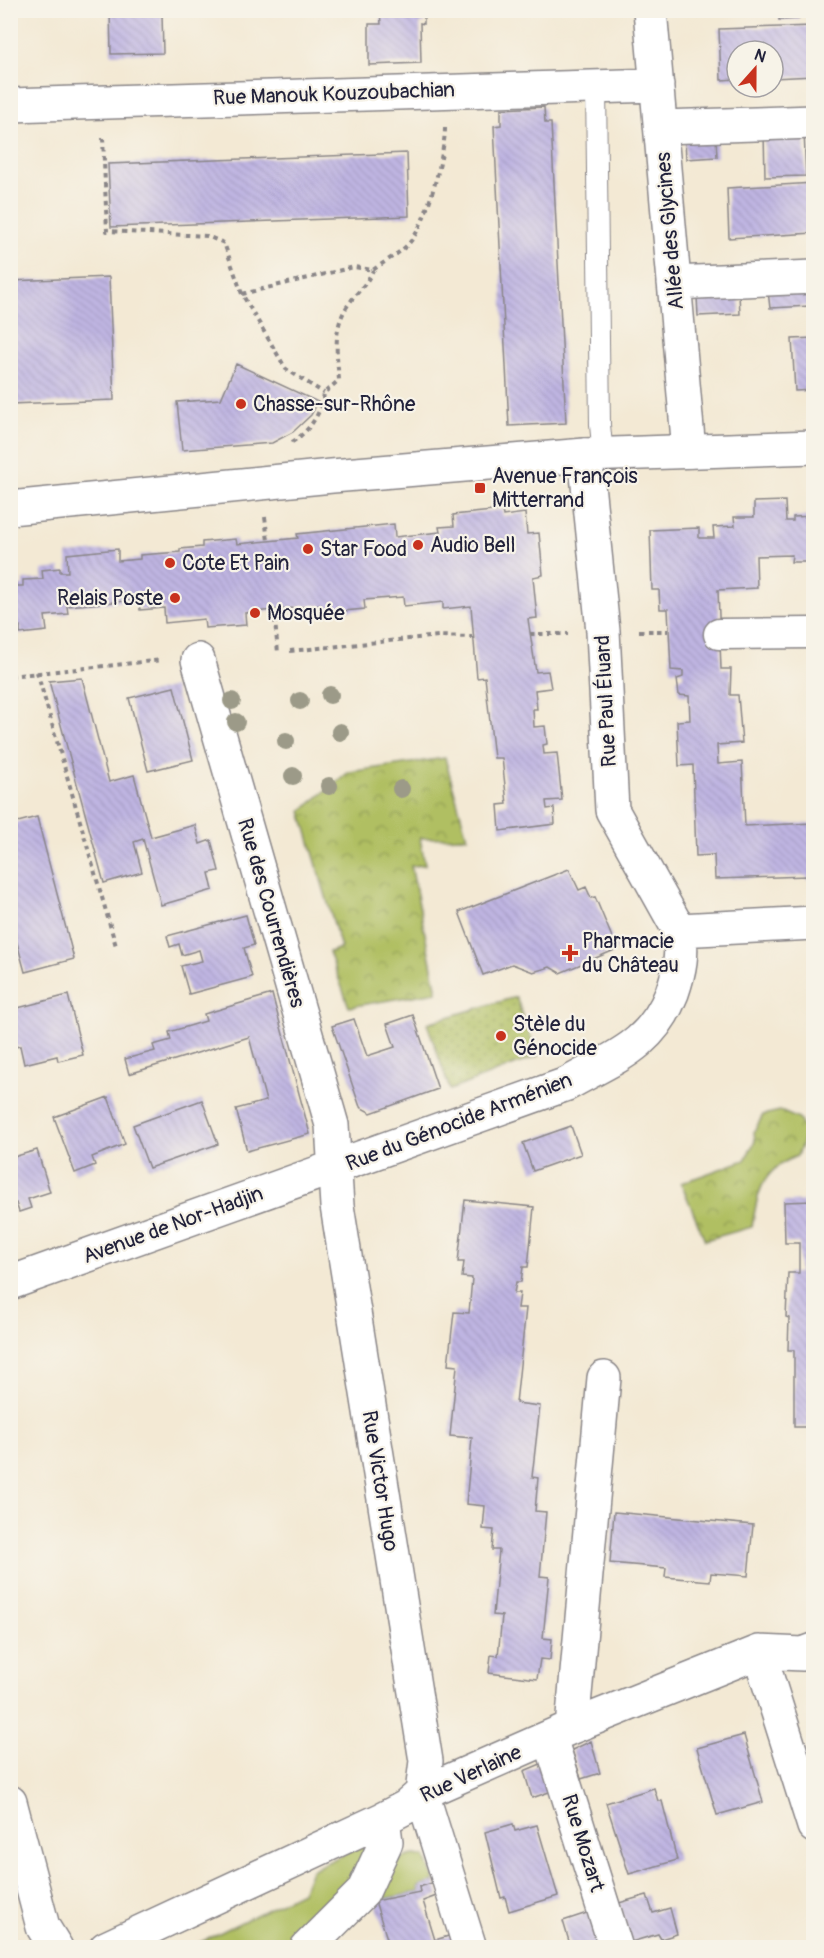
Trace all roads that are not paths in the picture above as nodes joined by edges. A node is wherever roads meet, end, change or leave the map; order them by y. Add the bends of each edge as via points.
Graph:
1 (650, 10) edge
2 (657, 85) junction
3 (596, 86) junction
4 (10, 105) edge
5 (813, 122) edge
6 (661, 127) junction
7 (813, 277) edge
8 (674, 283) junction
9 (813, 447) edge
10 (689, 451) junction
11 (594, 455) junction
12 (10, 508) edge
13 (813, 633) edge
14 (720, 634) dead end
15 (198, 660) road end
16 (813, 924) edge
17 (679, 930) junction
18 (335, 1169) junction
19 (10, 1283) edge
20 (604, 1378) dead end
21 (813, 1650) edge
22 (759, 1652) junction
23 (561, 1732) junction
24 (422, 1793) junction
25 (10, 1802) edge
26 (383, 1819) junction
27 (813, 1826) edge
28 (56, 1947) edge
29 (106, 1947) edge
30 (307, 1947) edge
31 (470, 1947) edge
32 (616, 1947) edge

1 - 2 street, Allée des Glycines
2 - 3 street, Rue Manouk Kouzoubachian
2 - 6 street, Allée des Glycines
3 - 4 street, Rue Manouk Kouzoubachian
3 - 11 lane via 600,425
5 - 6 street
6 - 8 street, Allée des Glycines
7 - 8 street
8 - 10 street, Allée des Glycines
9 - 10 street
10 - 11 street
11 - 12 street
11 - 17 street, Rue Paul Éluard via 612,810
13 - 14 street
15 - 18 street, Rue des Courrendières via 332,1125
16 - 17 street
17 - 18 street, Rue du Génocide Arménien via 681,968 669,1000 657,1024 632,1048 567,1084
18 - 19 street, Avenue de Nor-Hadjin
18 - 24 street, Rue Victor Hugo via 337,1206 426,1761
20 - 23 street
21 - 22 street, Rue Verlaine via 803,1654
22 - 23 street, Rue Verlaine
22 - 27 street
23 - 24 street, Rue Verlaine
23 - 32 street, Rue Mozart
24 - 26 street, Rue Verlaine
24 - 31 street
25 - 28 street via 43,1927
26 - 29 street, Rue Verlaine
26 - 30 street via 386,1842 363,1892

